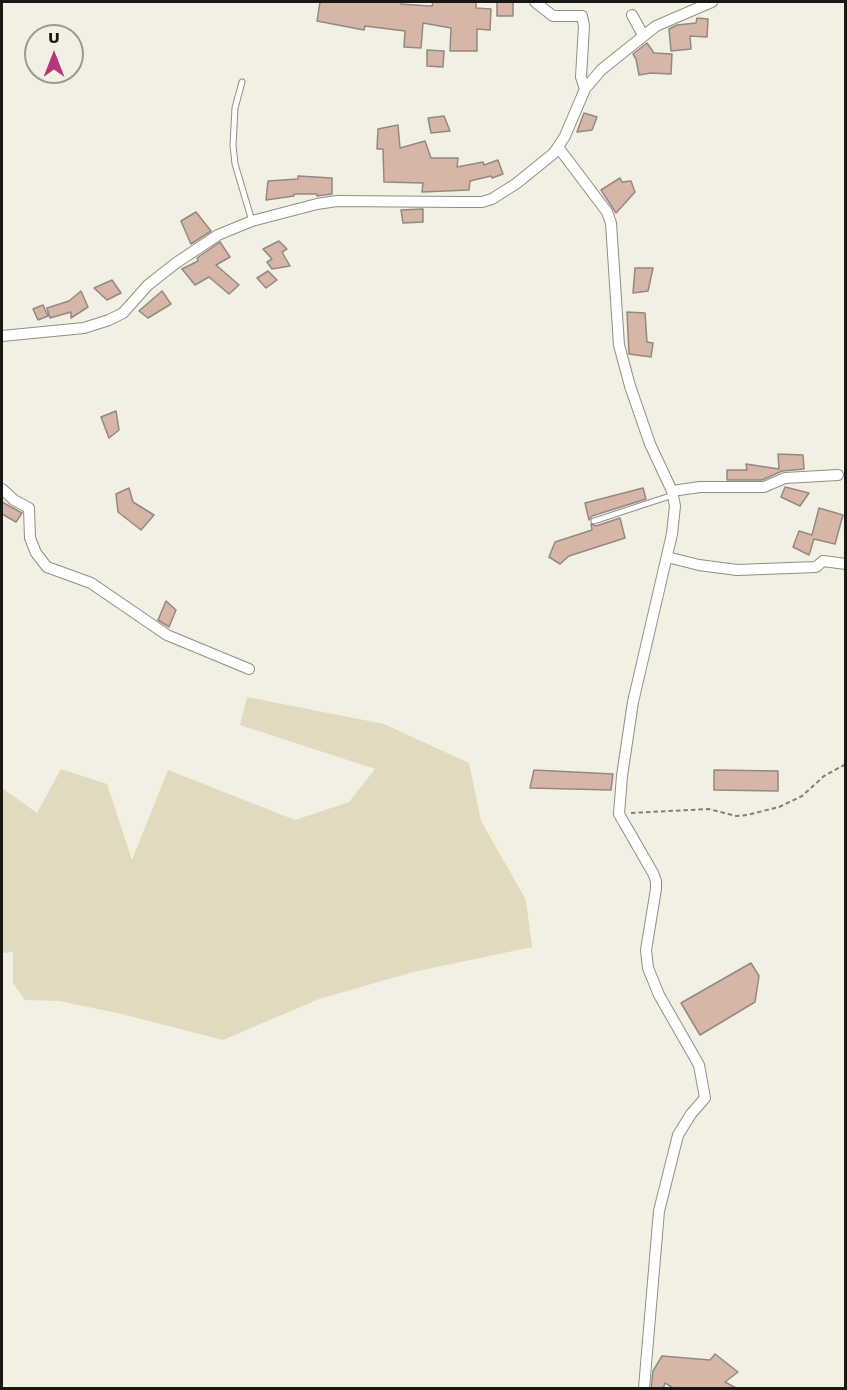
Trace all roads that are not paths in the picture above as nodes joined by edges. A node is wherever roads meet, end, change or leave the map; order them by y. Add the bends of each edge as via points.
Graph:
1 (535, 2) edge
2 (712, 2) edge
3 (632, 15) dead end
4 (643, 35) junction
5 (242, 82) dead end
6 (585, 89) junction
7 (558, 147) junction
8 (252, 221) junction
9 (2, 336) edge
10 (838, 475) dead end
11 (2, 489) edge
12 (673, 493) junction
13 (594, 521) dead end
14 (666, 557) junction
15 (846, 564) edge
16 (249, 669) dead end
17 (644, 1389) edge

1 - 6 street via 553,16 583,18 581,76
2 - 4 street via 671,18
3 - 4 street
4 - 6 street via 601,70
5 - 8 lane via 235,108 233,144 235,165
6 - 7 street
7 - 8 street via 517,183 482,202 337,201
7 - 12 street via 607,212 612,233 619,345 650,444
8 - 9 street via 218,235 176,263 148,285 123,313 109,320 84,327
10 - 12 street via 784,477 764,487 700,487
11 - 16 street via 29,508 30,538 47,567 91,583 167,636
12 - 13 lane
12 - 14 street via 674,520
14 - 15 street via 737,570 816,567 823,561
14 - 17 street via 633,702 620,814 656,881 646,950 648,968 699,1065 705,1098 678,1135 663,1190

